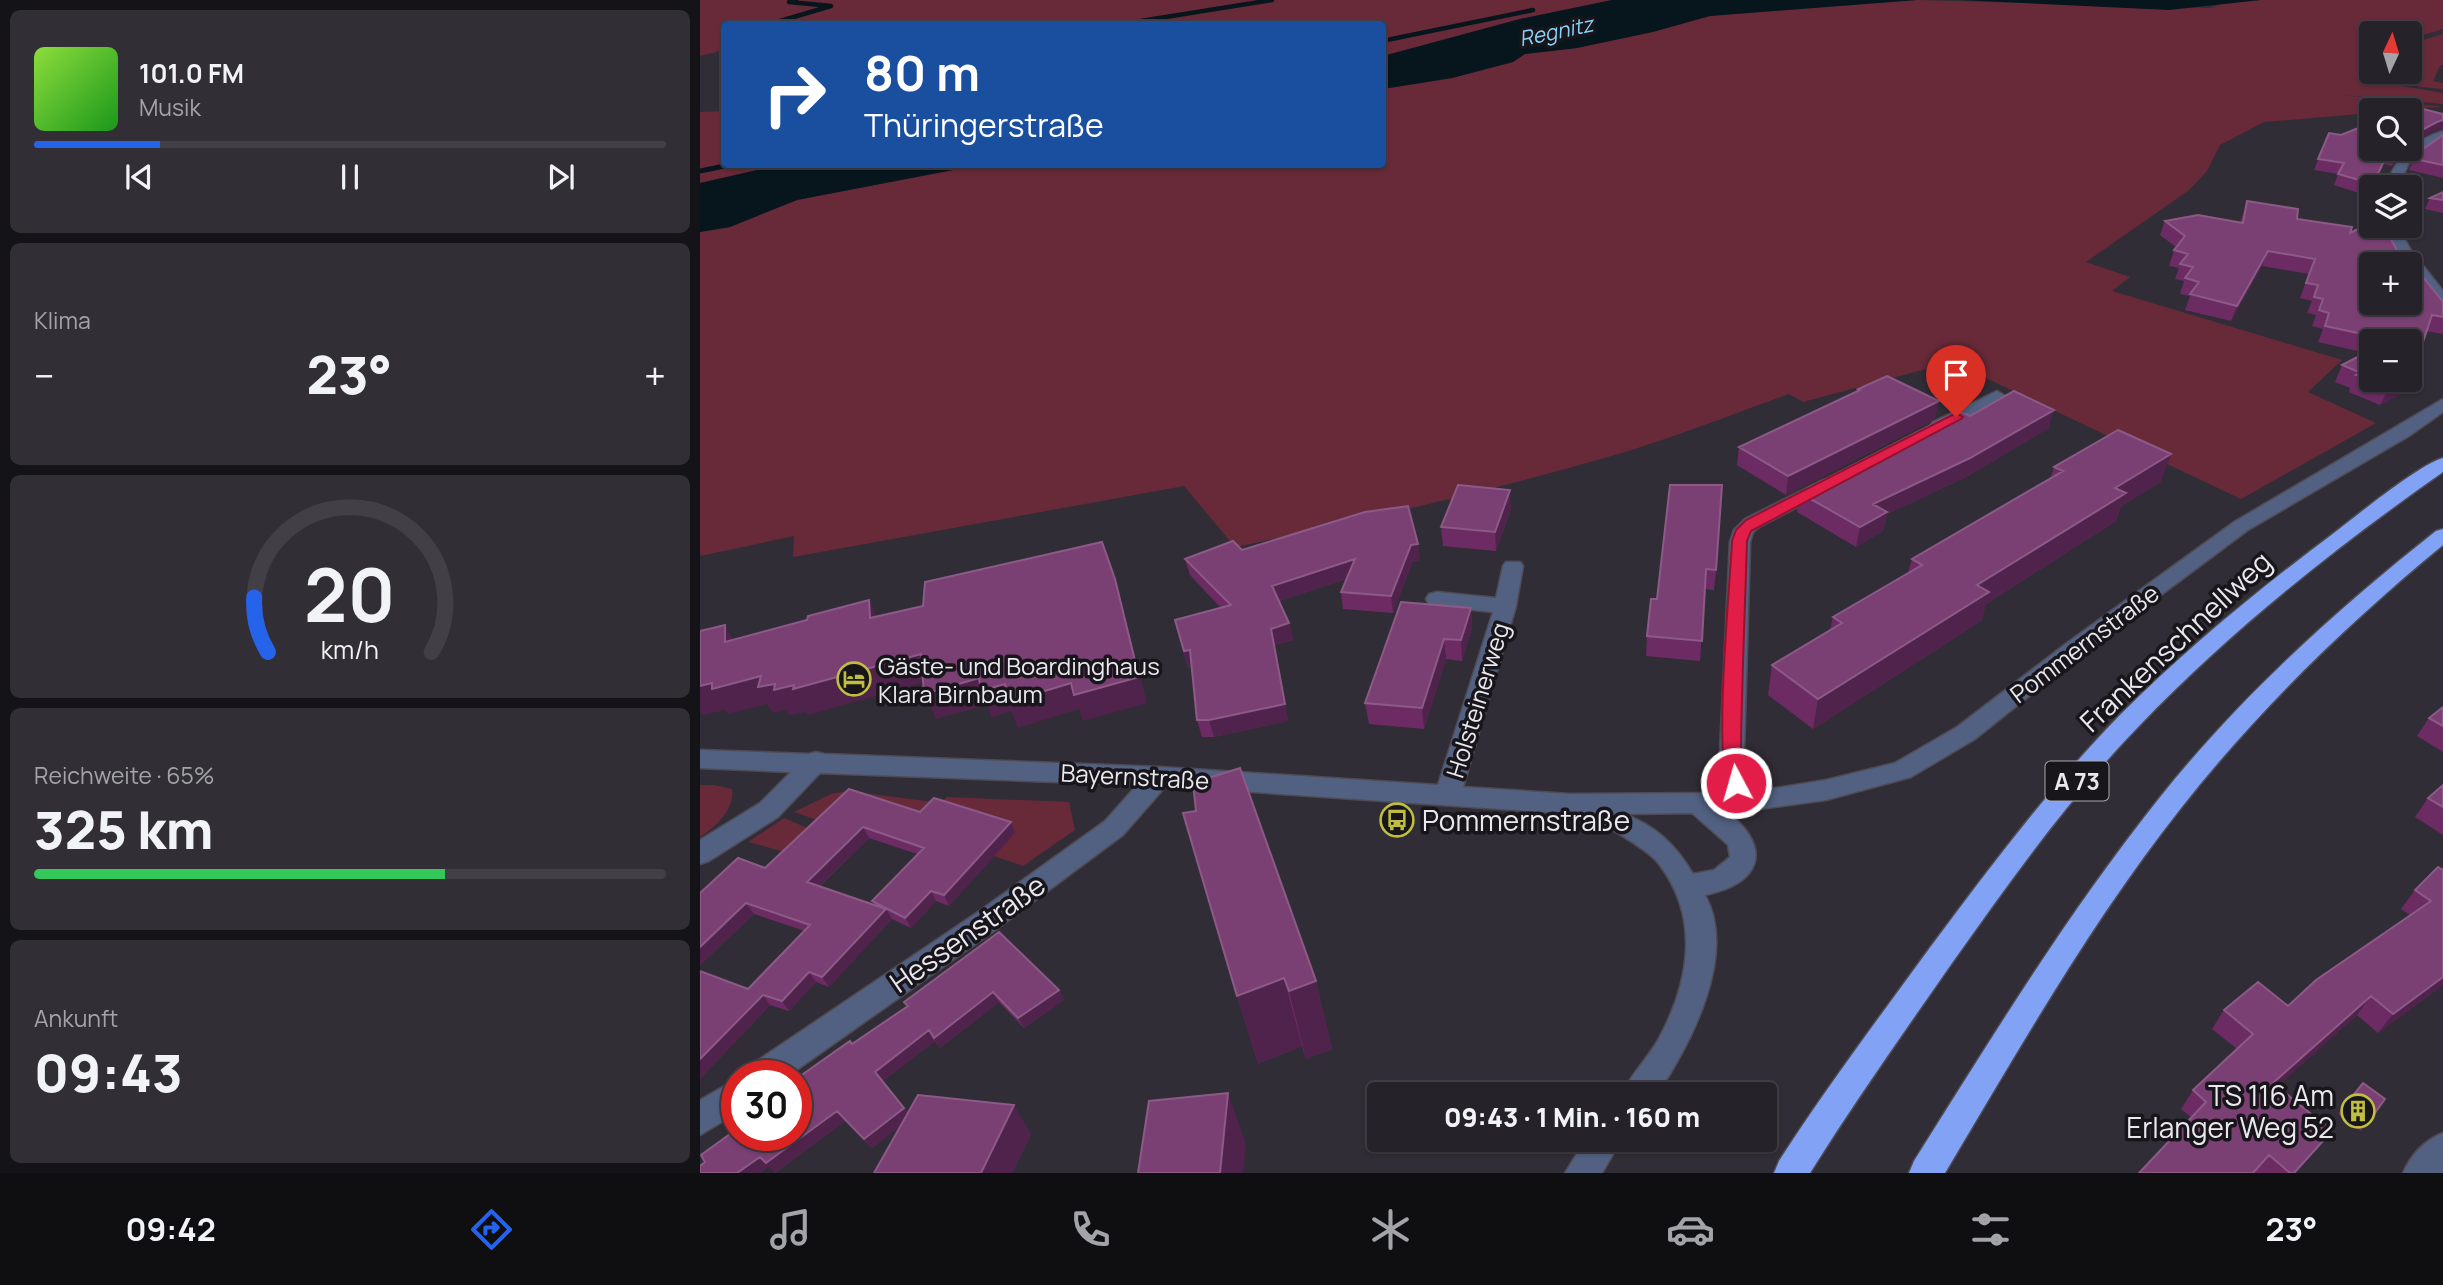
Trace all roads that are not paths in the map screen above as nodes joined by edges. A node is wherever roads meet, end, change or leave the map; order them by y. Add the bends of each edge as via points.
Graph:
1 (2443, 134) edge
2 (2395, 175) edge
3 (2398, 238) edge
4 (2443, 301) edge
5 (1997, 396) dead end
6 (2443, 404) edge
7 (1919, 436) edge
8 (2443, 464) edge
9 (1835, 479) edge
10 (2443, 535) edge
11 (1513, 566) dead end
12 (1437, 599) dead end
13 (1505, 606) junction
14 (700, 759) edge
15 (816, 761) junction
16 (1160, 776) junction
17 (1448, 794) junction
18 (1697, 803) junction
19 (1740, 803) junction
20 (1570, 804) junction
21 (700, 853) edge
22 (1687, 887) junction
23 (785, 1060) edge
24 (1647, 1082) edge
25 (721, 1105) edge
26 (700, 1119) edge
27 (2443, 1149) edge
28 (1596, 1152) edge
29 (1581, 1173) edge
30 (1791, 1173) edge
31 (1926, 1173) edge
32 (2420, 1173) edge

1 - 2 street via 2405,158
3 - 4 street
5 - 7 street
6 - 19 street, Pommernstraße via 2241,526 1966,733 1902,770 1826,790
8 - 30 highway, Frankenschnellweg / A 73 via 2310,558 2217,637 2129,722 2001,872 1832,1106
9 - 19 street via 1752,523 1740,541 1732,752
10 - 31 highway via 2338,622 2210,755 2141,842 2025,1011
11 - 13 street, Holsteinerweg
12 - 13 street, Holsteinerweg
13 - 17 street, Holsteinerweg
14 - 15 street, Bayernstraße
15 - 16 street, Bayernstraße
15 - 21 street via 769,810
16 - 17 street, Bayernstraße
16 - 23 street, Hessenstraße via 1114,828
17 - 20 street, Bayernstraße
18 - 19 street, Pommernstraße
18 - 20 street, Pommernstraße
18 - 22 street via 1733,830 1742,841 1744,856 1737,869 1724,878
20 - 22 street via 1651,840 1668,855
22 - 24 street via 1698,907 1699,965 1692,998 1668,1052
25 - 26 street
27 - 32 street
28 - 29 street

